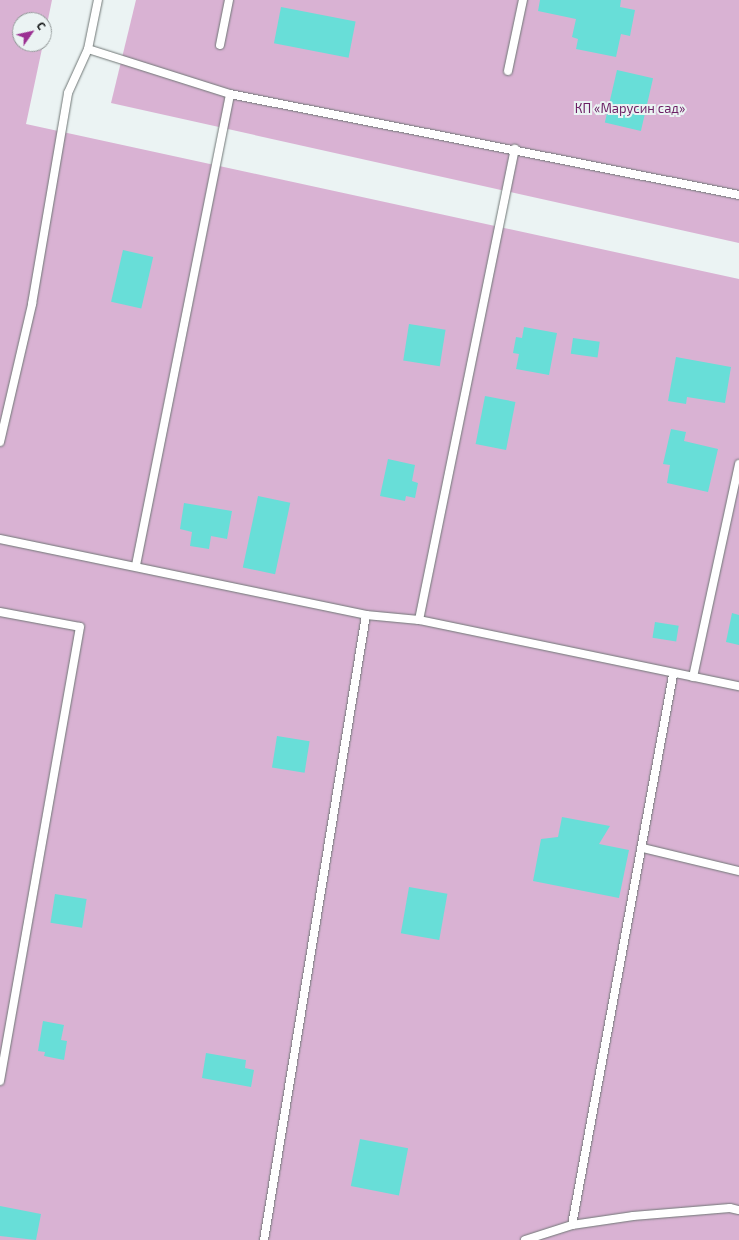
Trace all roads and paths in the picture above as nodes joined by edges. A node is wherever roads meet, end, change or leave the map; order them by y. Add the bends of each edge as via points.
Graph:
1 (98, 0) edge
2 (229, 0) edge
3 (523, 0) edge
4 (220, 45) dead end
5 (88, 49) junction
6 (508, 71) dead end
7 (230, 94) junction
8 (515, 149) junction
9 (739, 195) edge
10 (0, 442) edge
11 (739, 464) edge
12 (0, 539) edge
13 (136, 565) junction
14 (0, 612) edge
15 (366, 615) junction
16 (419, 620) junction
17 (673, 675) junction
18 (693, 677) junction
19 (739, 686) edge
20 (643, 848) junction
21 (739, 872) edge
22 (0, 1081) edge
23 (739, 1205) edge
24 (730, 1208) junction
25 (739, 1210) edge
26 (572, 1225) junction
27 (264, 1240) edge
28 (525, 1240) edge

1 - 5 lane
2 - 4 lane
3 - 6 lane
5 - 7 lane
5 - 10 lane via 68,93 32,304
7 - 8 lane
7 - 13 lane
8 - 9 lane
8 - 16 lane
11 - 18 lane
12 - 13 lane
13 - 15 lane
14 - 22 lane via 80,627
15 - 16 lane
15 - 27 lane
16 - 17 lane
17 - 18 lane
17 - 20 lane
18 - 19 lane
20 - 21 lane
20 - 26 lane
23 - 24 lane
24 - 25 lane
24 - 26 lane
26 - 28 lane

